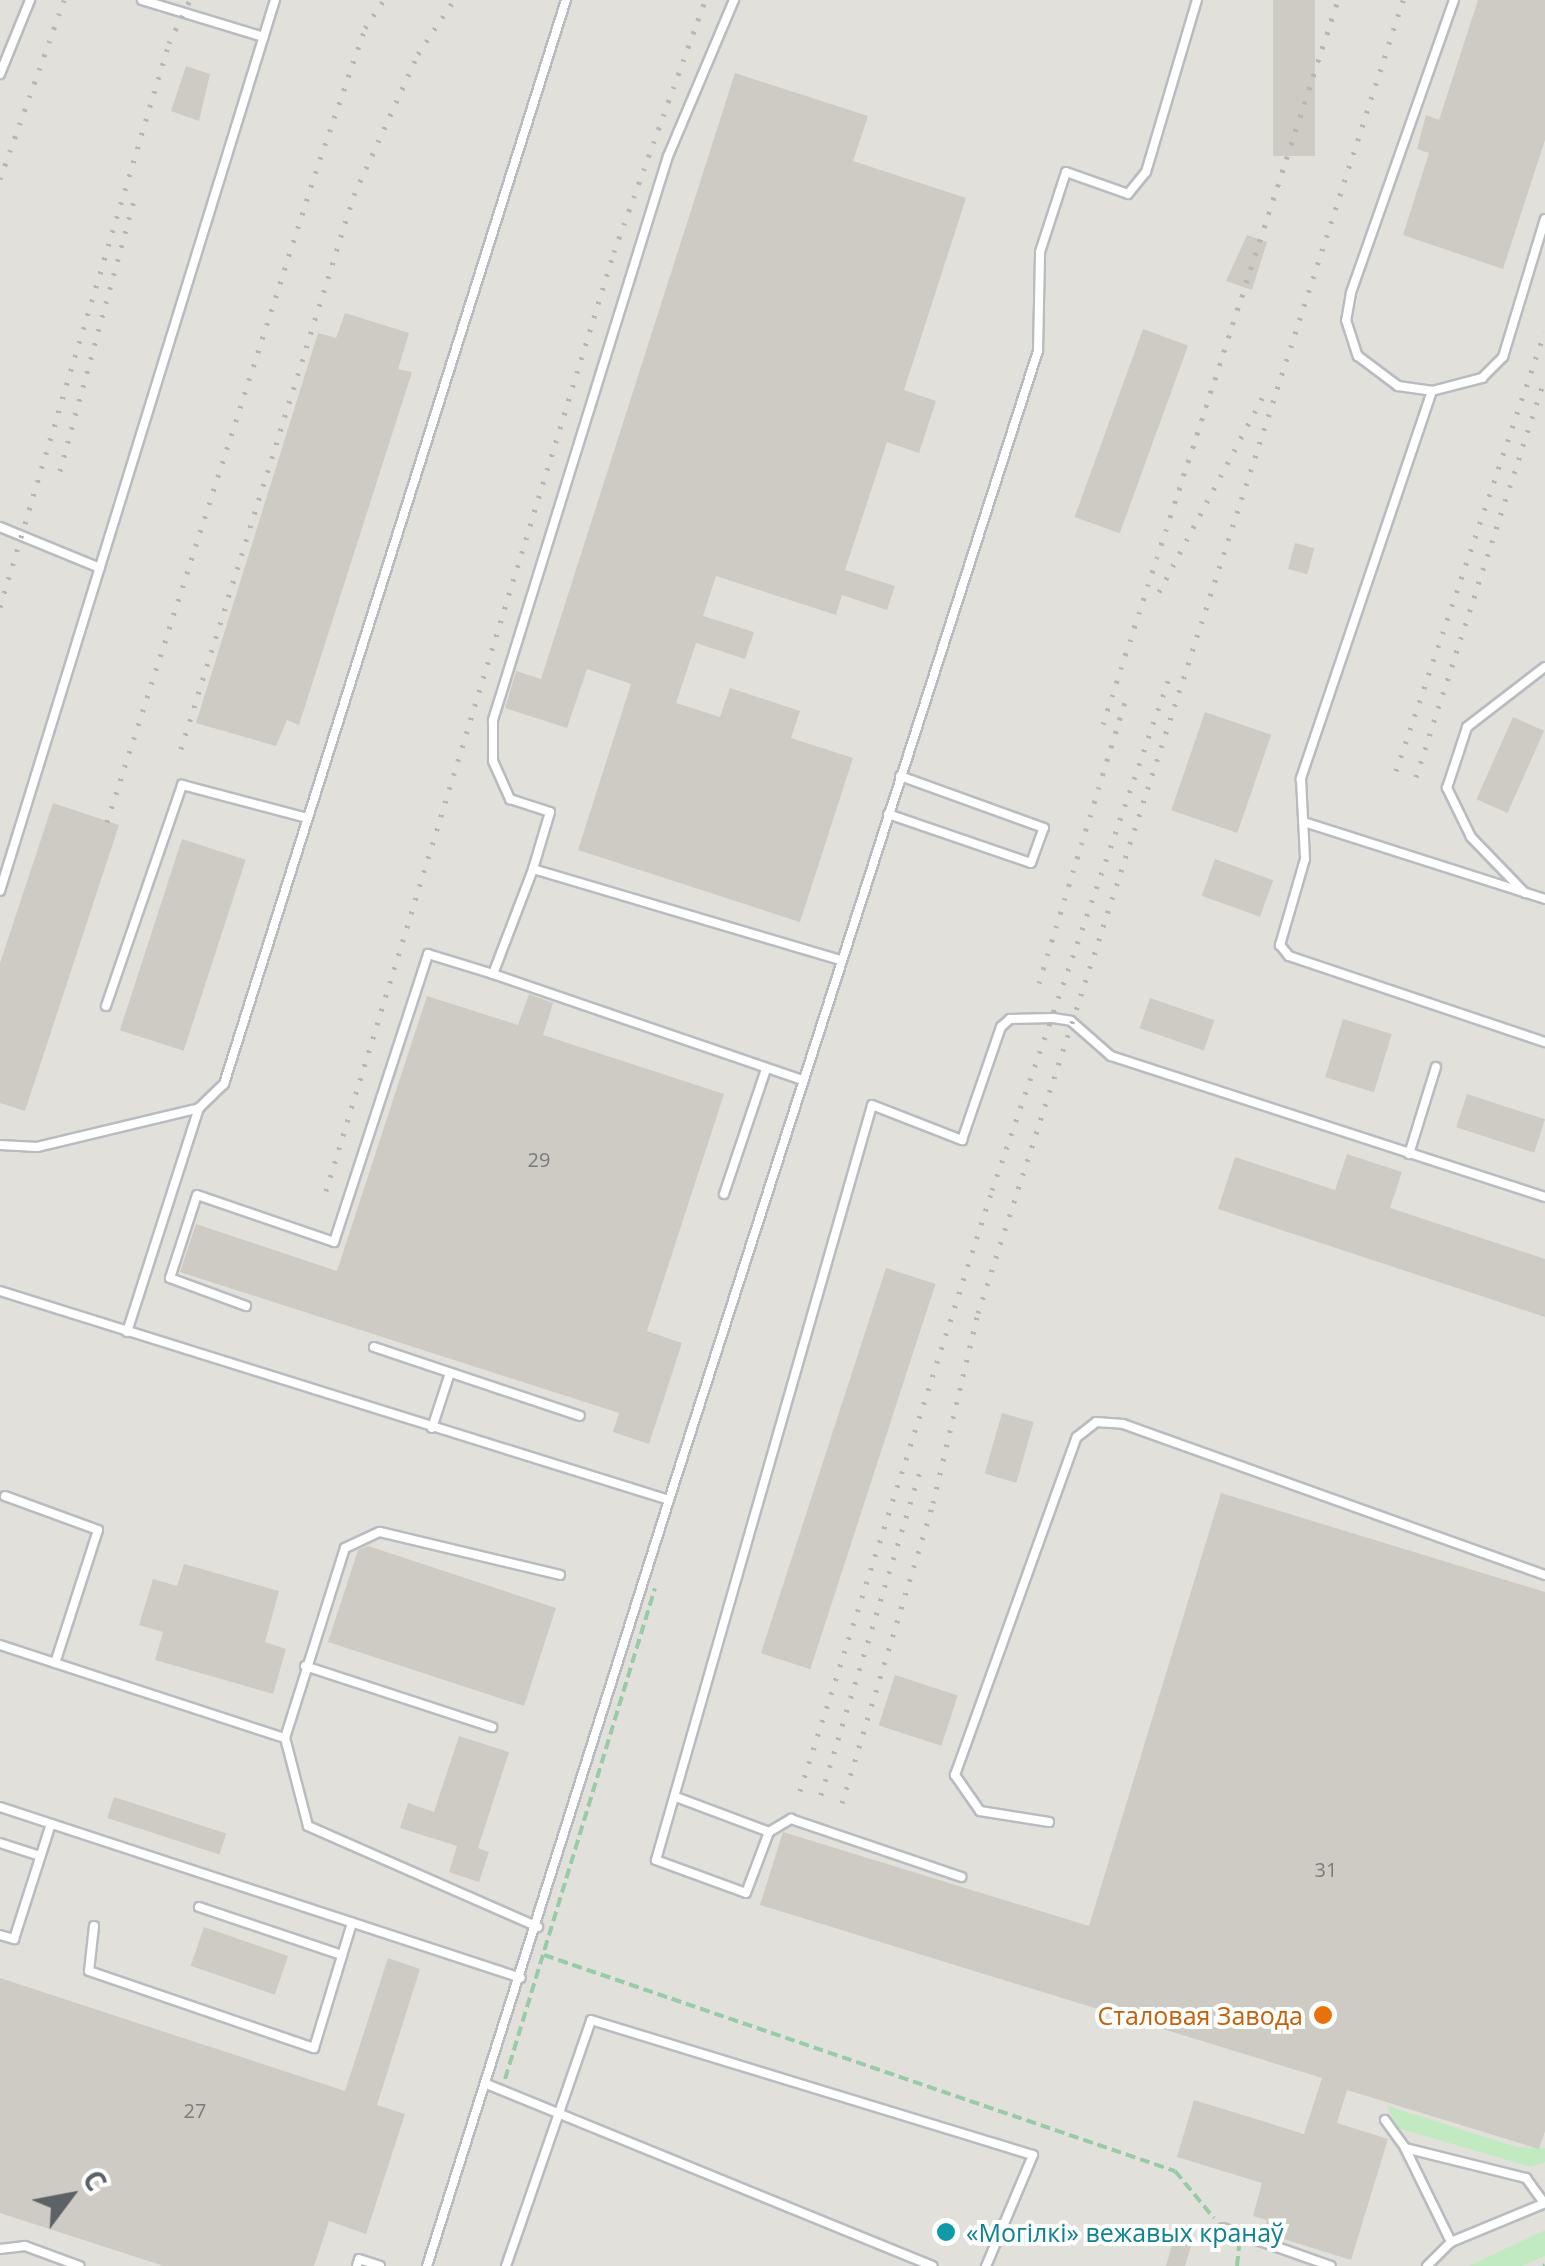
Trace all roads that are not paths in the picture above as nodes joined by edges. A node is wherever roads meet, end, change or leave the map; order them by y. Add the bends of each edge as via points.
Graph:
1 (30, 0) edge
2 (142, 0) edge
3 (275, 0) edge
4 (566, 0) edge
5 (734, 0) edge
6 (1197, 0) edge
7 (1454, 0) edge
8 (264, 37) junction
9 (0, 74) edge
10 (1545, 220) edge
11 (1432, 391) junction
12 (0, 528) edge
13 (100, 568) junction
14 (1545, 667) edge
15 (900, 776) junction
16 (888, 814) junction
17 (308, 818) junction
18 (1307, 823) junction
19 (533, 869) junction
20 (0, 890) edge
21 (1526, 892) junction
22 (1545, 899) edge
23 (840, 960) junction
24 (493, 974) junction
25 (106, 1006) dead end
26 (1545, 1042) edge
27 (1436, 1067) dead end
28 (766, 1069) junction
29 (802, 1080) junction
30 (199, 1108) junction
31 (0, 1145) edge
32 (1409, 1154) junction
33 (724, 1194) dead end
34 (1545, 1196) edge
35 (0, 1291) edge
36 (246, 1306) dead end
37 (127, 1332) junction
38 (374, 1348) dead end
39 (450, 1373) junction
40 (580, 1416) dead end
41 (432, 1428) junction
42 (4, 1496) dead end
43 (669, 1500) junction
44 (1545, 1574) edge
45 (560, 1575) dead end
46 (0, 1645) edge
47 (55, 1663) junction
48 (304, 1666) junction
49 (492, 1727) dead end
50 (285, 1738) junction
51 (676, 1797) junction
52 (0, 1807) edge
53 (1049, 1822) dead end
54 (51, 1824) junction
55 (769, 1832) junction
56 (0, 1843) edge
57 (40, 1856) junction
58 (962, 1877) dead end
59 (199, 1907) dead end
60 (352, 1923) junction
61 (94, 1926) dead end
62 (538, 1927) junction
63 (0, 1935) edge
64 (342, 1956) junction
65 (521, 1978) junction
66 (489, 2085) junction
67 (564, 2112) junction
68 (1385, 2120) dead end
69 (1406, 2148) junction
70 (1544, 2203) edge
71 (1222, 2228) road end
72 (1451, 2242) junction
73 (0, 2248) edge
74 (79, 2266) edge
75 (357, 2266) edge
76 (380, 2266) edge
77 (427, 2266) edge
78 (506, 2266) edge
79 (933, 2266) edge
80 (986, 2266) edge
81 (1332, 2266) edge
82 (1427, 2266) edge

1 - 9 lane
2 - 8 lane
3 - 8 lane
4 - 17 lane
5 - 19 lane via 668,156 492,720 493,761 510,799 550,812
6 - 15 lane via 1146,172 1128,194 1066,172 1040,252 1038,351
7 - 11 lane via 1346,320 1371,371 1398,386
8 - 13 lane
10 - 11 lane via 1503,356 1482,378
11 - 18 lane via 1302,779
12 - 13 lane
13 - 20 lane
14 - 21 lane via 1467,727 1447,788 1472,837
15 - 16 lane
15 - 16 lane via 1044,828 1031,863
16 - 23 lane
17 - 25 lane via 182,785
17 - 30 lane via 224,1084
18 - 21 lane
18 - 26 lane via 1305,859 1280,928 1289,956
19 - 23 lane
19 - 24 lane
21 - 22 lane
23 - 29 lane
24 - 28 lane
24 - 36 lane via 428,954 334,1242 197,1195 170,1278
27 - 32 lane
28 - 29 lane
28 - 33 lane
29 - 43 lane
30 - 31 lane via 37,1147
30 - 37 lane
32 - 34 lane
32 - 51 lane via 1112,1056 1071,1021 1053,1018 1010,1018 1001,1027 962,1140 872,1105
35 - 37 lane
37 - 41 lane
38 - 39 lane
39 - 40 lane
39 - 41 lane
41 - 43 lane
42 - 47 lane via 98,1530
43 - 62 lane
44 - 53 lane via 1123,1424 1096,1422 1077,1437 955,1775 980,1811
45 - 48 lane via 380,1532 345,1548
46 - 47 lane
47 - 50 lane
48 - 49 lane
48 - 50 lane
50 - 62 lane via 308,1826
51 - 55 lane
51 - 55 lane via 656,1860 746,1893
52 - 54 lane
54 - 57 lane
54 - 60 lane
55 - 58 lane via 790,1818
56 - 57 lane
57 - 63 lane via 14,1939
59 - 64 lane
60 - 64 lane
60 - 65 lane
61 - 64 lane via 88,1971 314,2048
62 - 65 lane
65 - 66 lane
66 - 67 lane
66 - 77 lane
67 - 78 lane
67 - 79 lane
67 - 80 lane via 591,2020 1033,2156
68 - 69 lane
69 - 70 lane via 1526,2178
69 - 72 lane
70 - 72 lane
71 - 81 lane
72 - 82 lane
73 - 74 lane via 25,2246
75 - 76 lane via 359,2259

